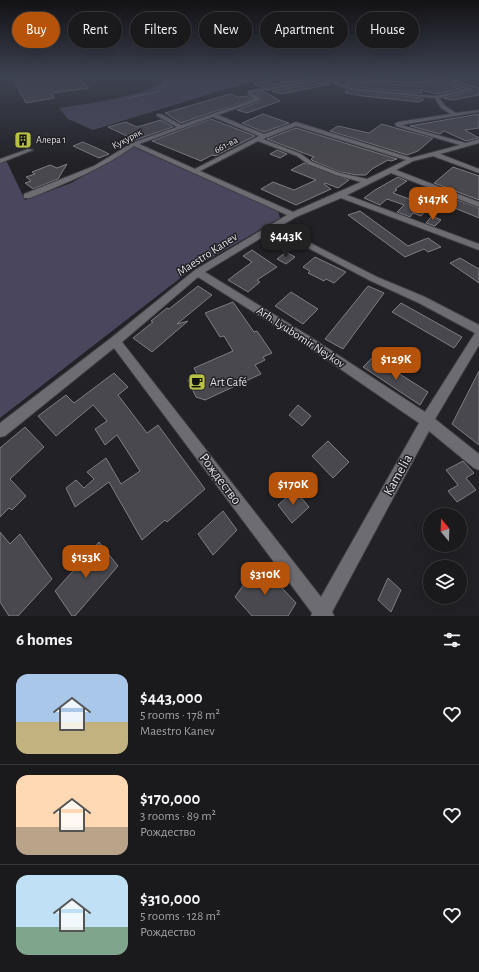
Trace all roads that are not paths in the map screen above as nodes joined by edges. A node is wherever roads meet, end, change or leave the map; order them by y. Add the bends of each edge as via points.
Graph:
1 (242, 105) edge
2 (441, 105) edge
3 (479, 111) edge
4 (454, 114) junction
5 (159, 115) dead end
6 (213, 115) junction
7 (181, 127) junction
8 (264, 136) junction
9 (258, 139) junction
10 (479, 141) edge
11 (134, 144) junction
12 (464, 144) junction
13 (30, 150) dead end
14 (432, 153) junction
15 (411, 160) junction
16 (0, 161) edge
17 (390, 170) junction
18 (196, 171) junction
19 (479, 171) edge
20 (365, 181) junction
21 (341, 195) junction
22 (27, 196) dead end
23 (479, 205) edge
24 (293, 215) junction
25 (274, 227) junction
26 (479, 247) edge
27 (198, 272) junction
28 (479, 330) edge
29 (479, 336) edge
30 (115, 341) junction
31 (428, 421) junction
32 (0, 431) edge
33 (479, 463) edge
34 (322, 615) edge

1 - 6 street, Кукуряк
2 - 4 street
3 - 4 street
4 - 12 street via 398,124
5 - 7 street
6 - 7 street, Кукуряк
6 - 8 street
7 - 11 street, Кукуряк
8 - 9 street, 661-ва
8 - 15 street, 661-ва via 296,124
9 - 18 street, 661-ва
9 - 20 street via 299,154 317,166
10 - 12 street, Maestro Kanev
11 - 18 street
11 - 22 street, Кукуряк via 118,155 62,183
12 - 14 street, Maestro Kanev
13 - 16 street
14 - 15 street, Maestro Kanev
14 - 19 street
15 - 17 street, Maestro Kanev
17 - 20 street, Maestro Kanev
17 - 23 street
18 - 24 street
20 - 21 street, Maestro Kanev
21 - 24 street, Maestro Kanev
21 - 26 street
24 - 25 street, Maestro Kanev
25 - 27 street, Maestro Kanev
25 - 28 street
27 - 30 street, Maestro Kanev
27 - 31 street, Arh. Lyubomir Neykov
29 - 31 street, Kamelia
30 - 32 street, Maestro Kanev
30 - 34 street, Рождество
31 - 33 street, Arh. Lyubomir Neykov
31 - 34 street, Kamelia

